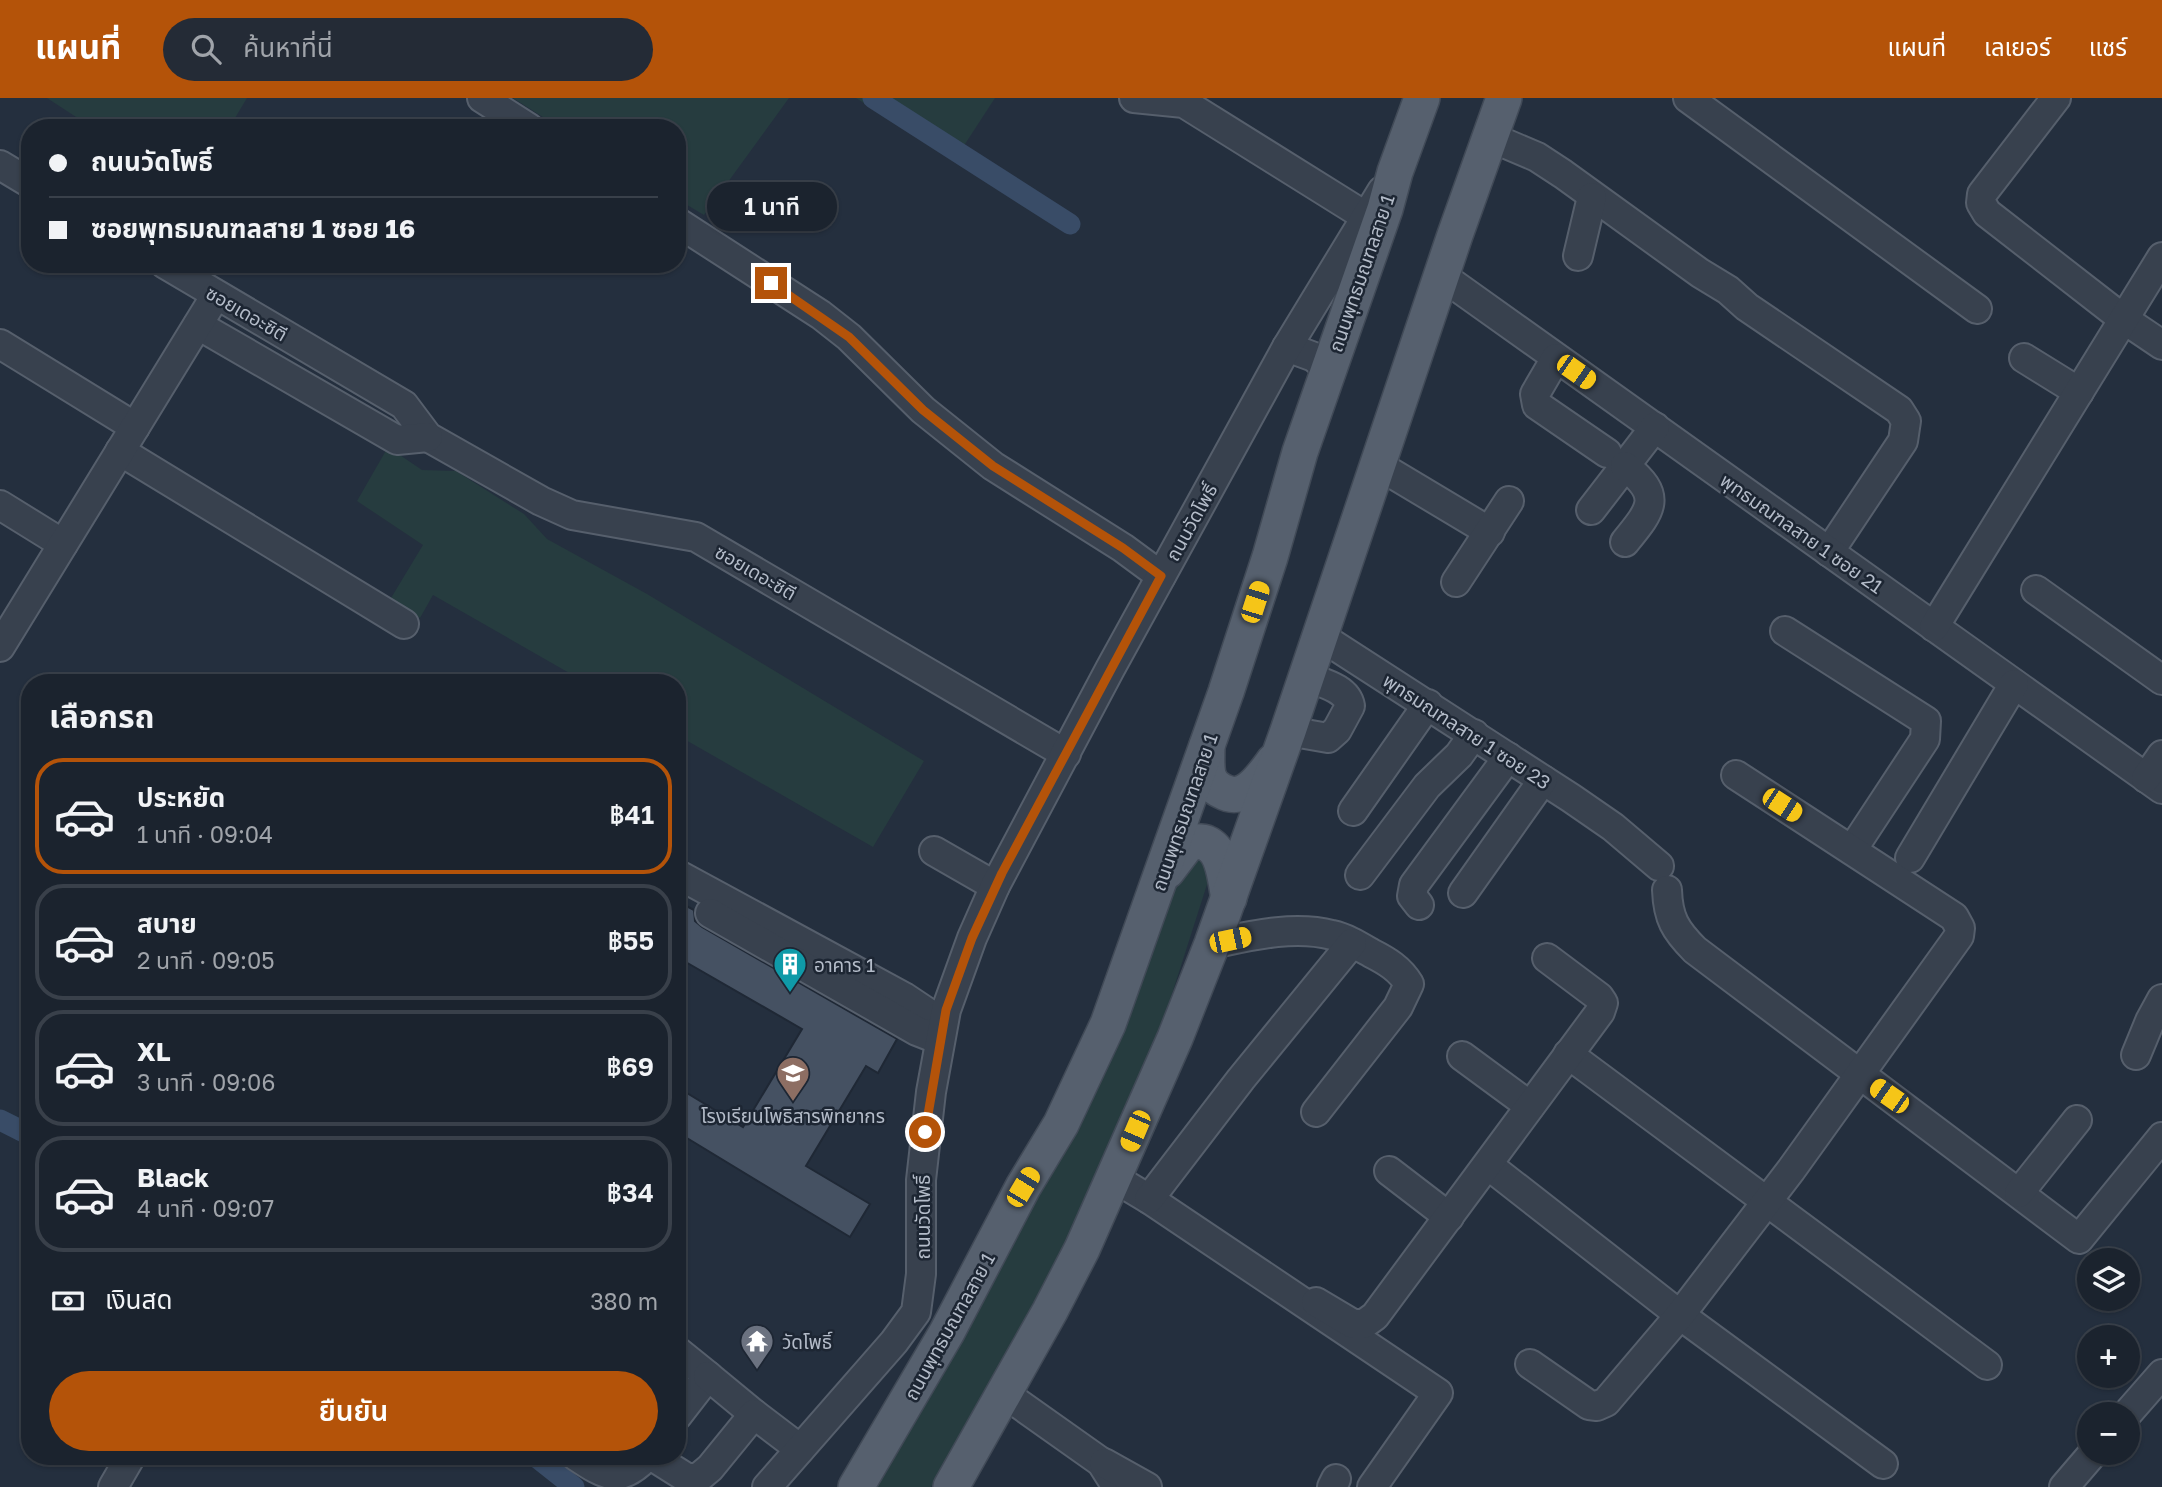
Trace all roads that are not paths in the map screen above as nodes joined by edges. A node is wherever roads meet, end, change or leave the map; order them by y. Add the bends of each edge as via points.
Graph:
1 (482, 98) edge
2 (1134, 98) edge
3 (1422, 98) edge
4 (1504, 98) edge
5 (1688, 98) edge
6 (2056, 98) edge
7 (515, 119) edge
8 (1490, 137) junction
9 (0, 165) edge
10 (1395, 172) junction
11 (21, 178) edge
12 (1592, 197) junction
13 (1365, 216) junction
14 (686, 228) edge
15 (1578, 256) dead end
16 (2162, 257) edge
17 (180, 273) edge
18 (1442, 276) junction
19 (216, 295) junction
20 (1977, 309) dead end
21 (2122, 318) junction
22 (198, 325) junction
23 (0, 344) edge
24 (2162, 345) edge
25 (1287, 347) junction
26 (1556, 358) junction
27 (2024, 358) dead end
28 (1328, 369) junction
29 (2078, 392) junction
30 (135, 427) junction
31 (1654, 427) junction
32 (428, 437) junction
33 (120, 451) junction
34 (1616, 459) junction
35 (1378, 465) junction
36 (1509, 502) dead end
37 (0, 505) edge
38 (1591, 510) dead end
39 (1489, 532) junction
40 (1625, 542) dead end
41 (63, 544) junction
42 (1829, 552) junction
43 (1161, 576) junction
44 (1456, 582) dead end
45 (2036, 590) dead end
46 (404, 624) dead end
47 (1934, 627) junction
48 (1785, 631) dead end
49 (1320, 636) junction
50 (0, 647) edge
51 (1307, 677) junction
52 (2162, 680) edge
53 (2014, 684) junction
54 (1428, 705) junction
55 (1474, 734) junction
56 (1285, 740) junction
57 (1207, 747) junction
58 (1066, 754) junction
59 (1508, 757) junction
60 (2157, 774) edge
61 (1736, 775) dead end
62 (1543, 780) junction
63 (1353, 811) dead end
64 (1852, 850) junction
65 (933, 851) dead end
66 (1910, 859) dead end
67 (1360, 875) dead end
68 (686, 879) edge
69 (1159, 883) junction
70 (995, 887) junction
71 (1463, 893) dead end
72 (1228, 898) junction
73 (686, 899) edge
74 (1419, 905) dead end
75 (1352, 943) junction
76 (1212, 944) junction
77 (1547, 958) dead end
78 (2162, 999) edge
79 (942, 1032) junction
80 (1568, 1054) junction
81 (2136, 1055) dead end
82 (1462, 1056) dead end
83 (1858, 1074) junction
84 (1530, 1106) junction
85 (1316, 1112) dead end
86 (2077, 1120) dead end
87 (2162, 1137) edge
88 (1488, 1165) junction
89 (1389, 1171) dead end
90 (1114, 1178) junction
91 (2019, 1193) junction
92 (1149, 1199) junction
93 (1767, 1201) junction
94 (1448, 1217) junction
95 (1316, 1302) dead end
96 (916, 1312) junction
97 (1680, 1315) junction
98 (947, 1332) junction
99 (686, 1358) edge
100 (1530, 1364) dead end
101 (1987, 1365) dead end
102 (2162, 1374) edge
103 (708, 1376) junction
104 (1005, 1394) junction
105 (2138, 1402) edge
106 (686, 1404) edge
107 (754, 1414) junction
108 (800, 1449) junction
109 (1101, 1462) junction
110 (1884, 1464) dead end
111 (126, 1465) edge
112 (590, 1465) edge
113 (640, 1465) edge
114 (665, 1465) edge
115 (2083, 1465) edge
116 (113, 1487) edge
117 (767, 1487) edge
118 (856, 1487) edge
119 (951, 1487) edge
120 (1117, 1487) edge
121 (1147, 1487) edge
122 (1372, 1487) edge
123 (2064, 1487) edge

1 - 7 street
2 - 13 street via 1184,103
3 - 10 main road, ถนนพุทธมณฑลสาย 1
4 - 8 main road
5 - 20 street
6 - 21 street via 1982,194 1981,203 1987,213
8 - 12 street via 1537,157
8 - 18 main road
9 - 11 street
10 - 13 street, ถนนวัดโพธิ์
10 - 28 main road, ถนนพุทธมณฑลสาย 1
12 - 15 street
12 - 42 street via 1899,410 1906,421 1903,441
13 - 25 street, ถนนวัดโพธิ์
14 - 43 street via 821,315 993,466
16 - 21 street
17 - 19 street, ซอยเดอะซิตี
18 - 26 street, พุทธมณฑลสาย 1 ซอย 21
18 - 35 main road
19 - 22 street
19 - 32 street, ซอยเดอะซิตี via 404,405
21 - 24 street
21 - 29 street
22 - 30 street
22 - 32 street, ซอยเดอะซิตี via 397,440
23 - 30 street
25 - 28 street via 1314,357
25 - 43 street, ถนนวัดโพธิ์
26 - 31 street, พุทธมณฑลสาย 1 ซอย 21
26 - 34 street via 1535,394 1537,405
27 - 29 street
28 - 57 main road, ถนนพุทธมณฑลสาย 1
29 - 47 street
30 - 33 street
31 - 34 street
31 - 42 street, พุทธมณฑลสาย 1 ซอย 21
32 - 58 street, ซอยเดอะซิตี via 572,515 696,537
33 - 41 street
33 - 46 street
34 - 38 street
34 - 40 street via 1642,479 1650,500
35 - 39 street
35 - 49 main road
36 - 39 street
37 - 41 street
39 - 44 street
41 - 50 street
42 - 47 street, พุทธมณฑลสาย 1 ซอย 21
43 - 58 street, ถนนวัดโพธิ์
45 - 52 street
47 - 53 street, พุทธมณฑลสาย 1 ซอย 21
48 - 64 street via 1926,721 1926,739
49 - 51 main road
49 - 54 street, พุทธมณฑลสาย 1 ซอย 23
51 - 56 main road
51 - 56 street via 1339,690 1350,706 1328,738
53 - 60 street, พุทธมณฑลสาย 1 ซอย 21
53 - 66 street
54 - 55 street, พุทธมณฑลสาย 1 ซอย 23
54 - 63 street
55 - 59 street, พุทธมณฑลสาย 1 ซอย 23
55 - 67 street via 1427,786
56 - 57 main road via 1256,785 1229,795 1214,787 1208,775
56 - 72 main road
57 - 69 main road, ถนนพุทธมณฑลสาย 1
58 - 70 street, ถนนวัดโพธิ์
59 - 62 street, พุทธมณฑลสาย 1 ซอย 23
59 - 74 street via 1414,885 1412,896
61 - 64 street
62 - 71 street
62 - 83 street, พุทธมณฑลสาย 1 ซอย 23 via 1613,827 1663,878 1671,918 1695,950
64 - 83 street via 1954,918 1960,928 1959,936
65 - 70 street
68 - 79 street via 904,997
69 - 72 main road via 1189,842 1205,842 1222,861
69 - 98 main road, ถนนพุทธมณฑลสาย 1 via 1108,1024 1067,1112
70 - 79 street, ถนนวัดโพธิ์ via 955,980
72 - 76 main road
73 - 79 street via 917,1031
75 - 76 street via 1309,931
75 - 85 street via 1390,963 1409,984 1398,1007
75 - 92 street
76 - 90 main road
77 - 80 street via 1603,1003
78 - 81 street
79 - 96 street, ถนนวัดโพธิ์ via 923,1148
80 - 84 street
80 - 93 street
82 - 84 street
83 - 91 street
83 - 93 street
84 - 88 street
86 - 91 street
87 - 91 street via 2079,1239
88 - 94 street
88 - 97 street
89 - 94 street
90 - 92 street
90 - 104 main road
92 - 122 street via 1438,1394
93 - 97 street
93 - 101 street
94 - 95 street via 1375,1316 1364,1324 1353,1324
96 - 98 street
96 - 108 street, ถนนวัดโพธิ์
97 - 100 street via 1598,1406
97 - 110 street
98 - 118 main road, ถนนพุทธมณฑลสาย 1
99 - 103 street
102 - 105 street
103 - 106 street
103 - 107 street
104 - 109 street
104 - 119 main road
107 - 108 street
107 - 114 street via 698,1478 687,1478
108 - 117 street, ถนนวัดโพธิ์
109 - 120 street
109 - 121 street
111 - 116 street
112 - 113 street via 621,1476
115 - 123 street

